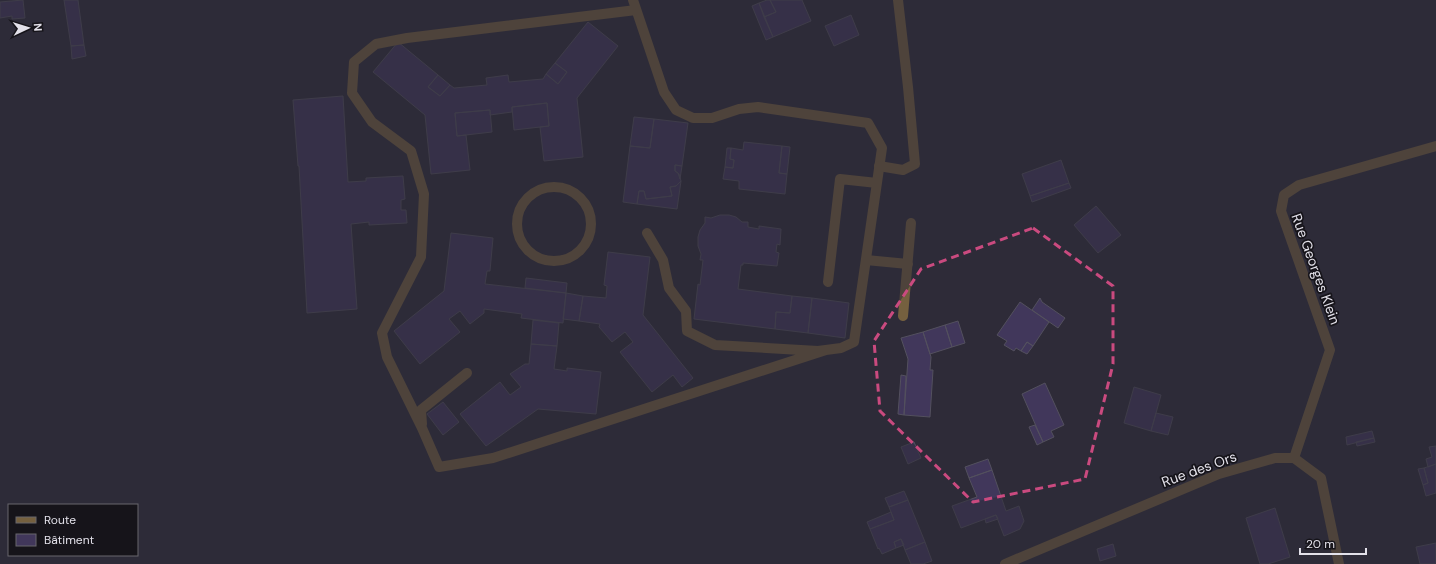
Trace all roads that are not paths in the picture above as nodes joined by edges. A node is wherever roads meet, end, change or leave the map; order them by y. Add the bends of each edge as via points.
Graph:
1 (632, 0) edge
2 (898, 0) edge
3 (636, 10) junction
4 (1436, 146) edge
5 (879, 166) junction
6 (877, 183) junction
7 (911, 222) dead end
8 (647, 233) dead end
9 (866, 260) junction
10 (551, 261) joint
11 (908, 264) junction
12 (828, 282) dead end
13 (903, 316) dead end
14 (826, 350) junction
15 (467, 373) dead end
16 (422, 428) junction
17 (1294, 458) junction
18 (1005, 564) edge
19 (1339, 564) edge

1 - 3 street
2 - 5 street via 915,164 903,170
3 - 5 street via 664,92 676,110 693,118 712,118 739,109 758,107 868,123 882,148
3 - 16 street via 407,38 376,44 354,62 352,93 372,122 411,151 424,194 421,256 382,333 387,357
4 - 17 street, Rue Georges Klein via 1299,186 1284,195 1281,211 1330,350
5 - 6 street
6 - 9 street
6 - 12 street via 840,179
7 - 11 street
8 - 14 street via 663,260 669,288 686,311 687,331 715,345
9 - 11 street
9 - 14 street via 854,342 841,348
10 - 10 street via 571,257 580,250 590,232 591,222 583,202 576,195 556,187 546,188 532,195 521,206 517,227 524,246 532,254
11 - 13 street
14 - 16 street via 493,458 439,467
15 - 16 street via 421,410
17 - 18 street, Rue des Ors via 1275,458 1219,474
17 - 19 street via 1321,478

